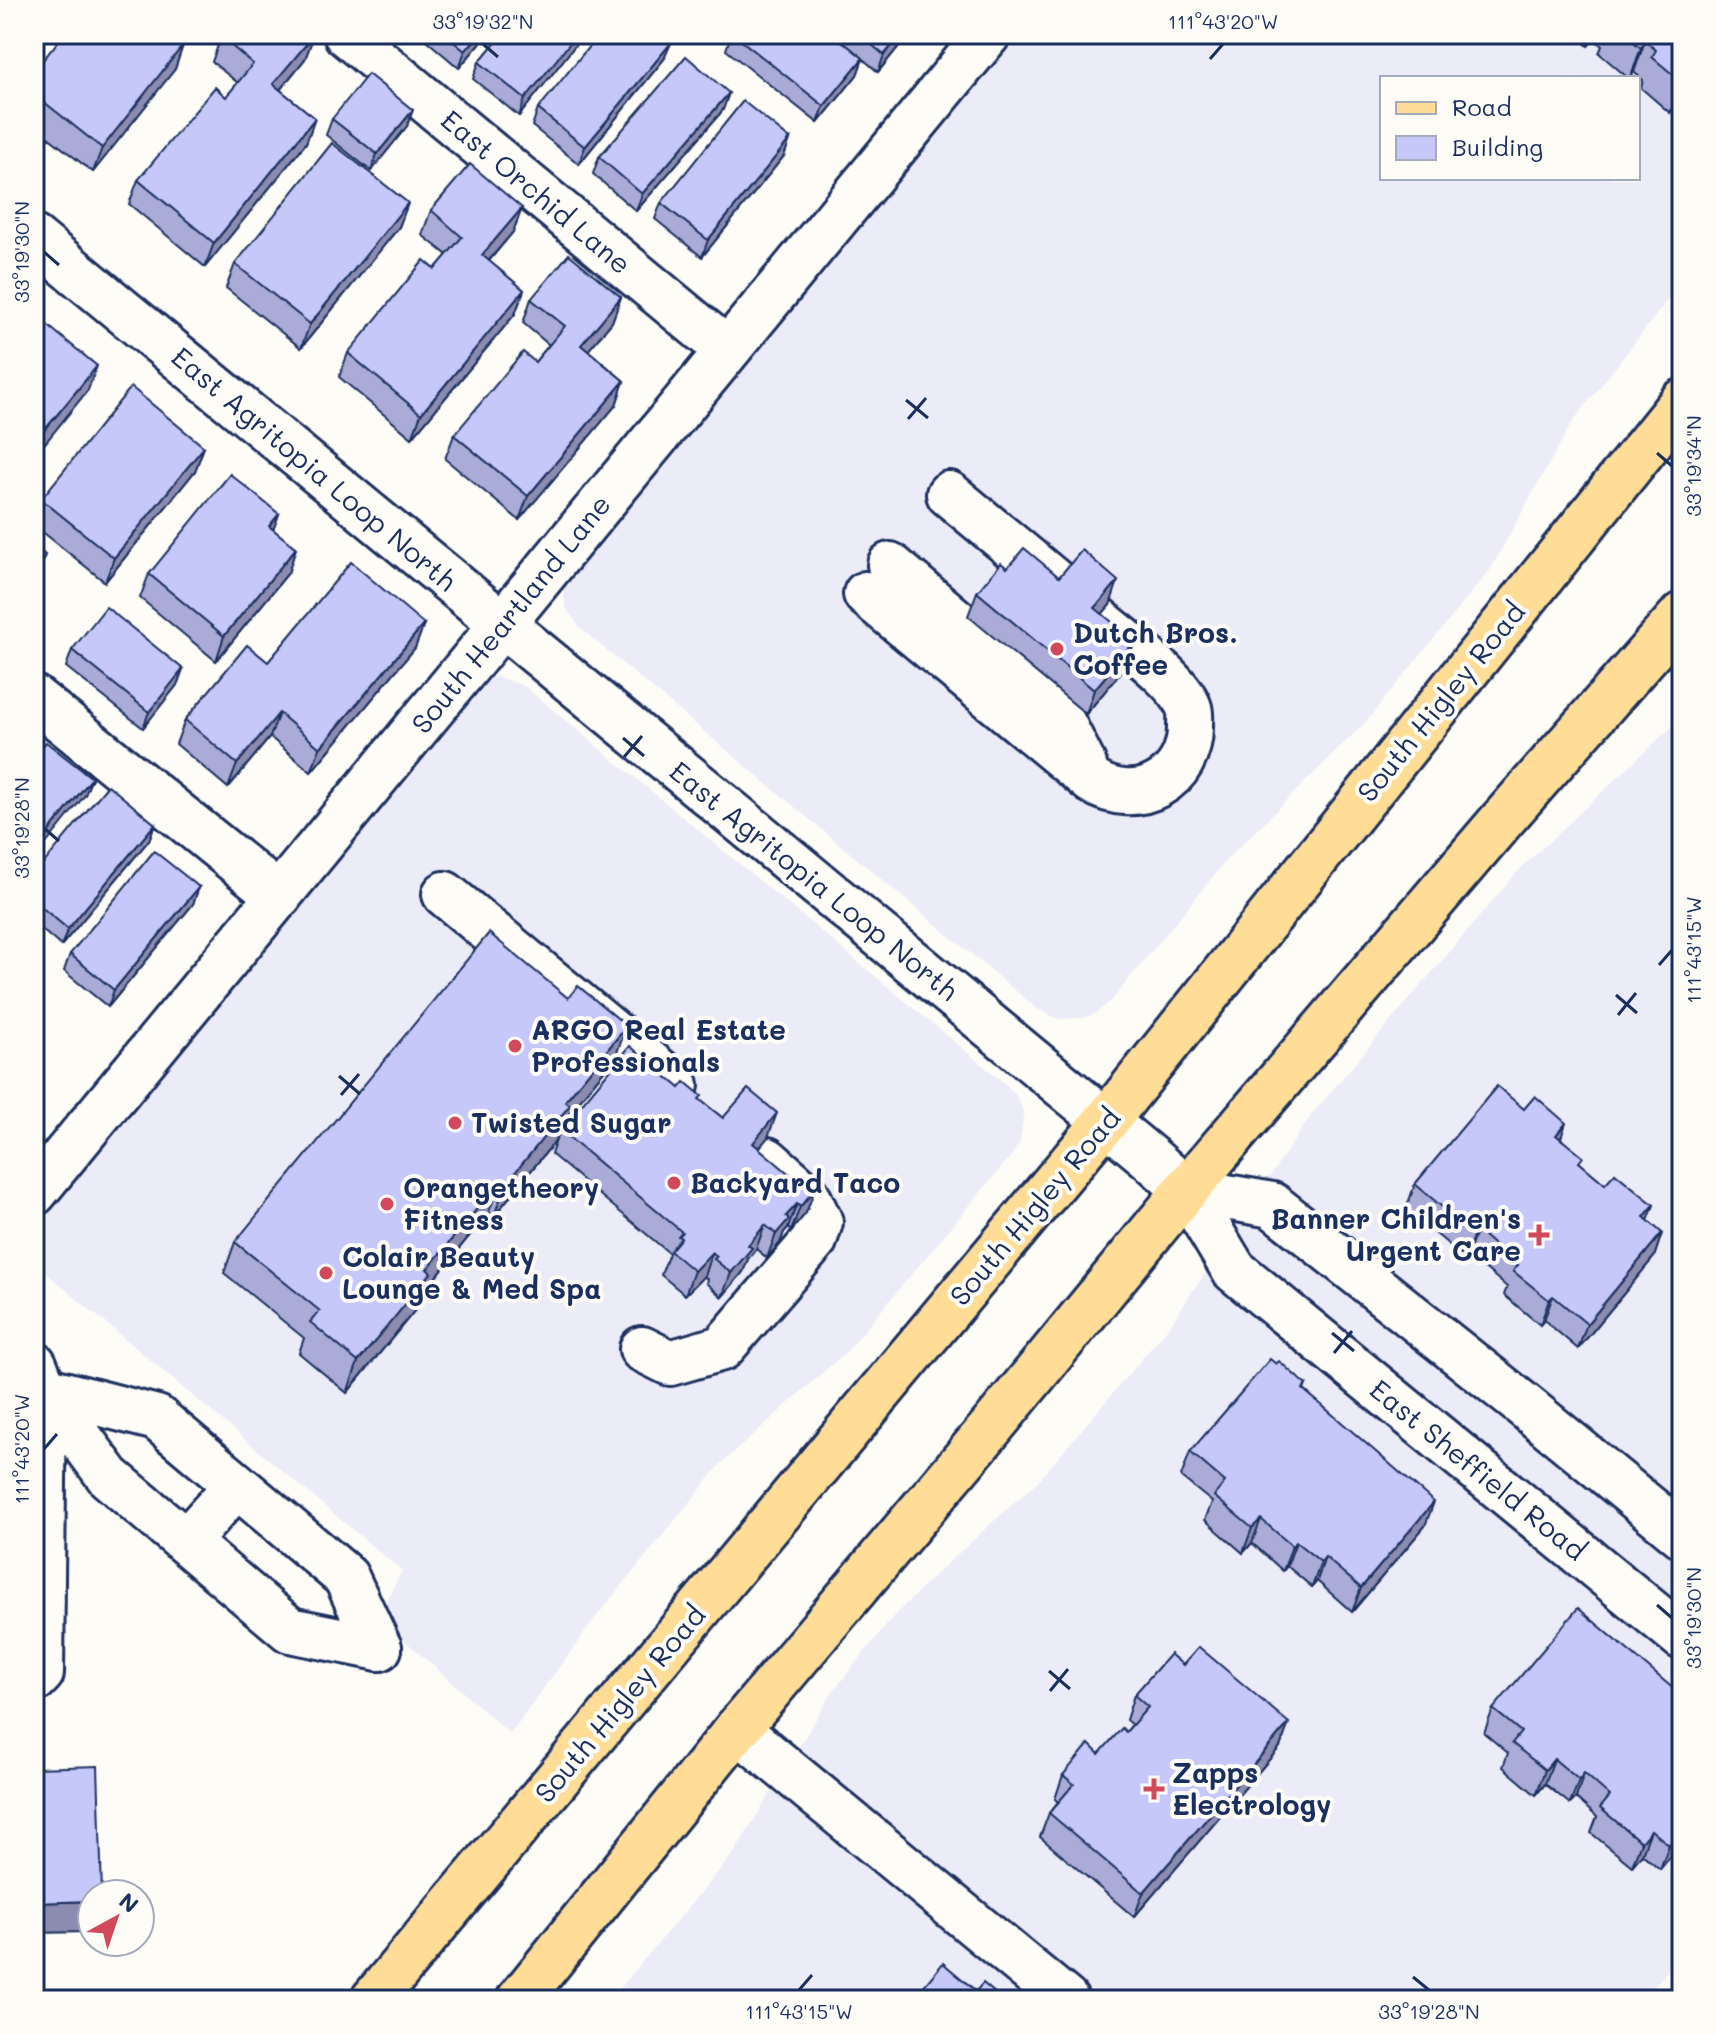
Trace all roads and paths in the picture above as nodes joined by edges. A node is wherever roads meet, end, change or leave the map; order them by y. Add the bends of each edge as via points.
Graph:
1 (346, 34) edge
2 (988, 34) edge
3 (34, 238) edge
4 (727, 350) junction
5 (1682, 402) edge
6 (949, 494) dead end
7 (878, 580) dead end
8 (1061, 587) edge
9 (1682, 615) edge
10 (1098, 619) edge
11 (503, 625) junction
12 (34, 698) edge
13 (445, 894) dead end
14 (279, 896) junction
15 (703, 1107) edge
16 (1106, 1121) junction
17 (756, 1151) edge
18 (1149, 1157) joint
19 (1186, 1190) junction
20 (34, 1193) edge
21 (642, 1349) dead end
22 (39, 1377) edge
23 (236, 1486) junction
24 (1682, 1535) edge
25 (186, 1542) junction
26 (1682, 1637) edge
27 (34, 1680) edge
28 (737, 1729) junction
29 (373, 2000) edge
30 (519, 2000) edge
31 (1066, 2000) edge

1 - 4 street, East Orchid Lane
2 - 4 street, South Heartland Lane
3 - 11 street, East Agritopia Loop North
4 - 11 street, South Heartland Lane
5 - 16 main road, South Higley Road
6 - 8 street
7 - 10 street via 1092,781 1117,792 1144,791 1178,769 1188,751 1190,709 1177,686
9 - 19 main road
11 - 14 street, South Heartland Lane
11 - 16 street, East Agritopia Loop North
12 - 14 street
13 - 15 street
14 - 20 street, South Heartland Lane
16 - 18 street, East Agritopia Loop North
16 - 29 main road, South Higley Road
17 - 21 street via 807,1195 820,1222 814,1241 722,1348 670,1363
18 - 19 street, East Sheffield Road
19 - 24 street via 1272,1205
19 - 26 street, East Sheffield Road via 1234,1270
19 - 28 main road
22 - 23 street via 157,1418
22 - 25 street via 109,1477
22 - 27 street via 41,1673
23 - 25 street
23 - 25 street via 346,1577 379,1648 290,1630
28 - 30 main road
28 - 31 street

